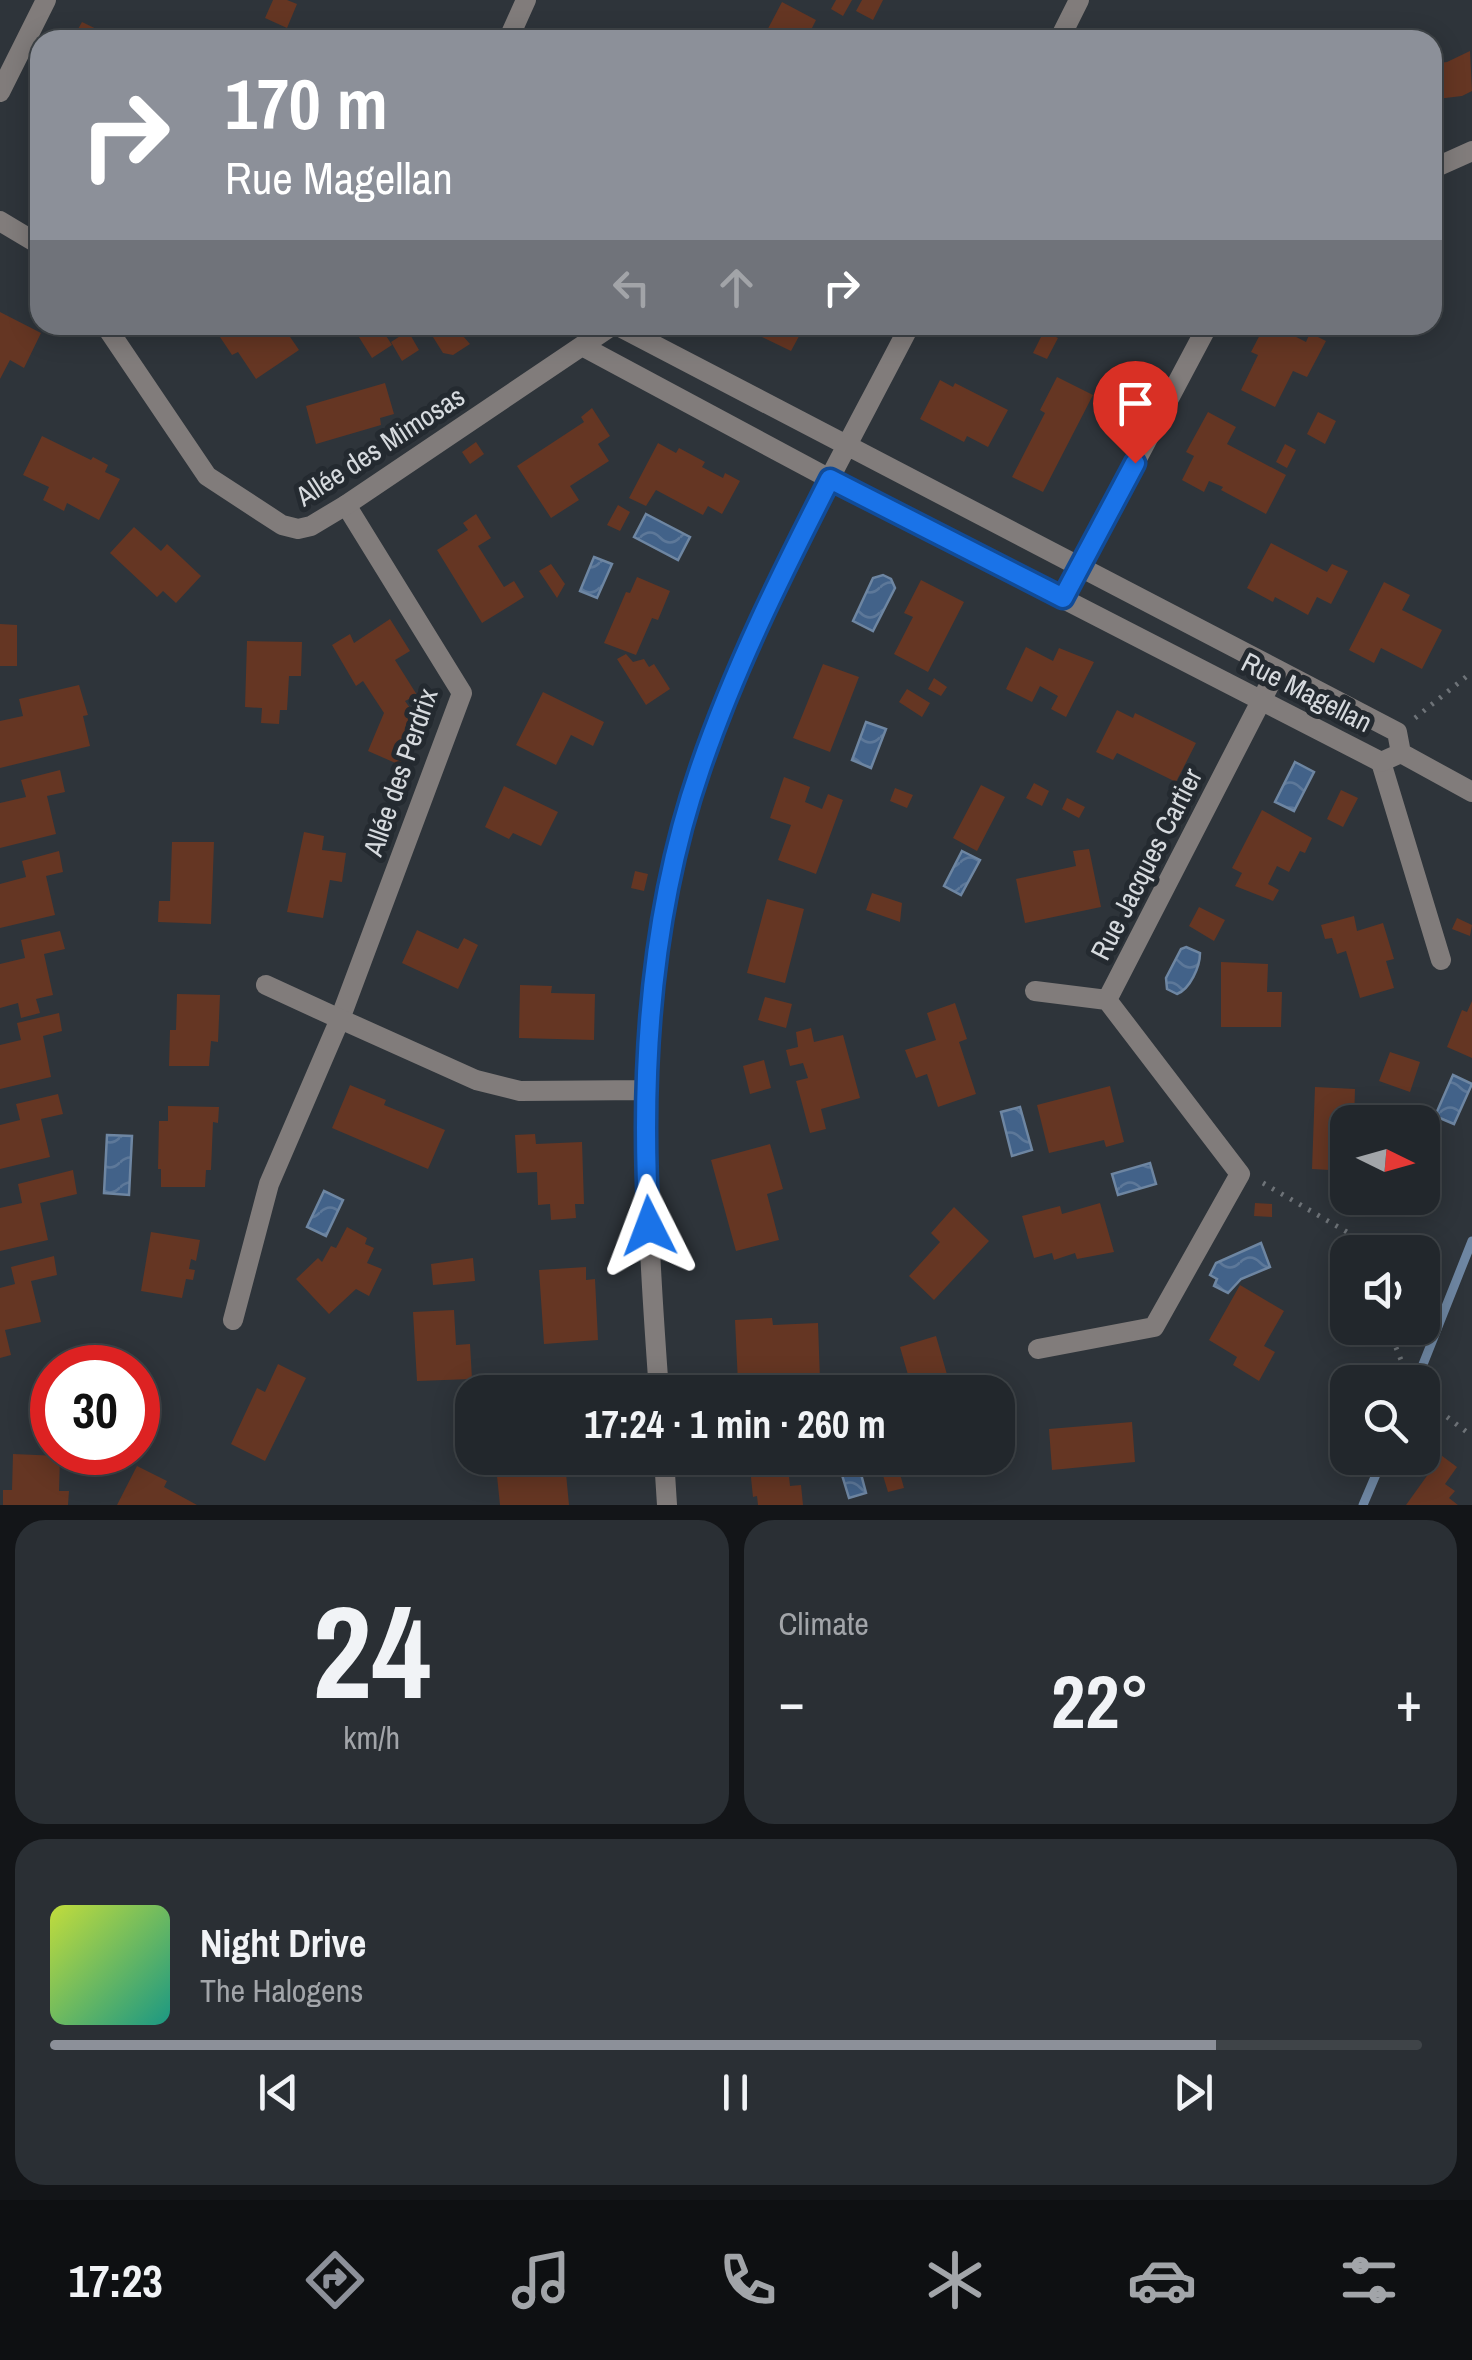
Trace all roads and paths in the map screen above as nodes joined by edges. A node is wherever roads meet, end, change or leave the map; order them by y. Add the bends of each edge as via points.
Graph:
1 (46, 0) edge
2 (526, 0) edge
3 (1080, 0) edge
4 (31, 30) edge
5 (512, 30) edge
6 (1064, 30) edge
7 (30, 32) edge
8 (0, 92) edge
9 (1472, 151) edge
10 (1442, 164) edge
11 (0, 221) edge
12 (30, 239) edge
13 (111, 335) edge
14 (599, 335) edge
15 (633, 335) edge
16 (905, 335) edge
17 (1203, 335) edge
18 (582, 346) junction
19 (847, 447) junction
20 (830, 479) junction
21 (346, 504) junction
22 (1080, 566) junction
23 (1063, 598) junction
24 (1277, 670) junction
25 (1472, 672) edge
26 (1262, 699) junction
27 (1393, 749) junction
28 (1472, 792) edge
29 (1441, 960) dead end
30 (266, 985) dead end
31 (1034, 992) dead end
32 (1107, 1000) junction
33 (340, 1019) junction
34 (647, 1090) junction
35 (1240, 1174) junction
36 (1352, 1235) edge
37 (233, 1320) dead end
38 (1038, 1350) dead end
39 (658, 1375) edge
40 (1440, 1412) edge
41 (1472, 1436) edge
42 (665, 1475) edge
43 (667, 1505) edge

1 - 4 street
2 - 5 street
3 - 6 street
7 - 8 street
9 - 10 street
11 - 12 street
13 - 21 street, Allée des Mimosas via 207,476 298,529
14 - 18 street, Rue Magellan
15 - 19 street, Rue Magellan
16 - 19 street
17 - 22 street
18 - 20 street, Rue Magellan
18 - 21 street, Allée des Mimosas
19 - 20 street
19 - 22 street, Rue Magellan
20 - 23 street, Rue Magellan
20 - 34 street via 771,596 699,772 665,912
21 - 33 street, Allée des Perdrix via 462,693
22 - 23 street
22 - 24 street, Rue Magellan
23 - 26 street, Rue Magellan
24 - 26 street, Rue Jacques Cartier
24 - 27 street, Rue Magellan
25 - 27 path
26 - 27 street, Rue Magellan
26 - 32 street, Rue Jacques Cartier
27 - 28 street
27 - 29 street
30 - 33 street
31 - 32 street
32 - 35 street, Rue Jacques Cartier
33 - 34 street via 476,1080 520,1091
33 - 37 street via 269,1184
34 - 39 street
35 - 36 path
35 - 38 street via 1154,1327
40 - 41 path
42 - 43 street

